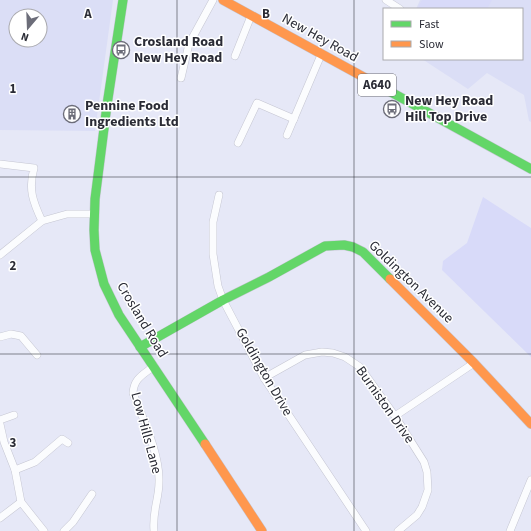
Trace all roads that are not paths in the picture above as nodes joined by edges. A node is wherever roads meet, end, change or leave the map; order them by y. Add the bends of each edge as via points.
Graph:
1 (123, 0) edge
2 (213, 0) edge
3 (223, 0) edge
4 (386, 0) edge
5 (398, 8) edge
6 (251, 16) junction
7 (321, 55) junction
8 (236, 56) dead end
9 (181, 78) dead end
10 (294, 119) junction
11 (287, 135) dead end
12 (238, 144) dead end
13 (0, 164) edge
14 (531, 169) edge
15 (219, 195) dead end
16 (94, 214) junction
17 (42, 221) junction
18 (0, 255) edge
19 (224, 300) junction
20 (0, 337) edge
21 (140, 347) junction
22 (37, 355) dead end
23 (474, 363) junction
24 (154, 366) junction
25 (264, 378) junction
26 (14, 415) dead end
27 (395, 416) junction
28 (0, 420) edge
29 (0, 424) edge
30 (531, 424) edge
31 (68, 443) dead end
32 (15, 470) junction
33 (531, 480) edge
34 (92, 494) dead end
35 (21, 502) junction
36 (0, 518) edge
37 (44, 531) edge
38 (64, 531) edge
39 (154, 531) edge
40 (262, 531) edge
41 (366, 531) edge
42 (398, 531) edge
43 (510, 531) edge

1 - 16 main road, Crosland Road via 104,121
2 - 9 street via 189,44
3 - 6 main road, New Hey Road / A640
4 - 5 street
6 - 7 main road, New Hey Road / A640
6 - 8 street
7 - 10 street
7 - 14 main road, New Hey Road / A640
10 - 11 street
10 - 12 street via 257,103
13 - 17 street via 34,168 31,179 33,203
15 - 19 street, Goldington Drive via 213,222 213,254 218,286
16 - 17 street via 67,214
16 - 21 main road, Crosland Road via 95,248 99,269 119,315
17 - 18 street
19 - 21 main road, Goldington Avenue
19 - 23 main road, Goldington Avenue via 325,246 353,247 363,252
19 - 25 street, Goldington Drive
20 - 22 street via 11,334 21,336
21 - 24 main road, Crosland Road
23 - 27 street
23 - 30 main road, Goldington Avenue
24 - 39 street, Low Hills Lane via 138,378 133,393 157,462 159,482 153,519
24 - 40 main road, Crosland Road
25 - 27 street, Burniston Drive via 305,355 333,353 360,367
25 - 41 street, Goldington Drive
26 - 28 street
27 - 42 street, Burniston Drive via 424,462 428,482 427,495 418,515
29 - 32 street
31 - 32 street via 62,439 35,462
32 - 35 street
33 - 43 street
34 - 38 street
35 - 36 street
35 - 37 street

